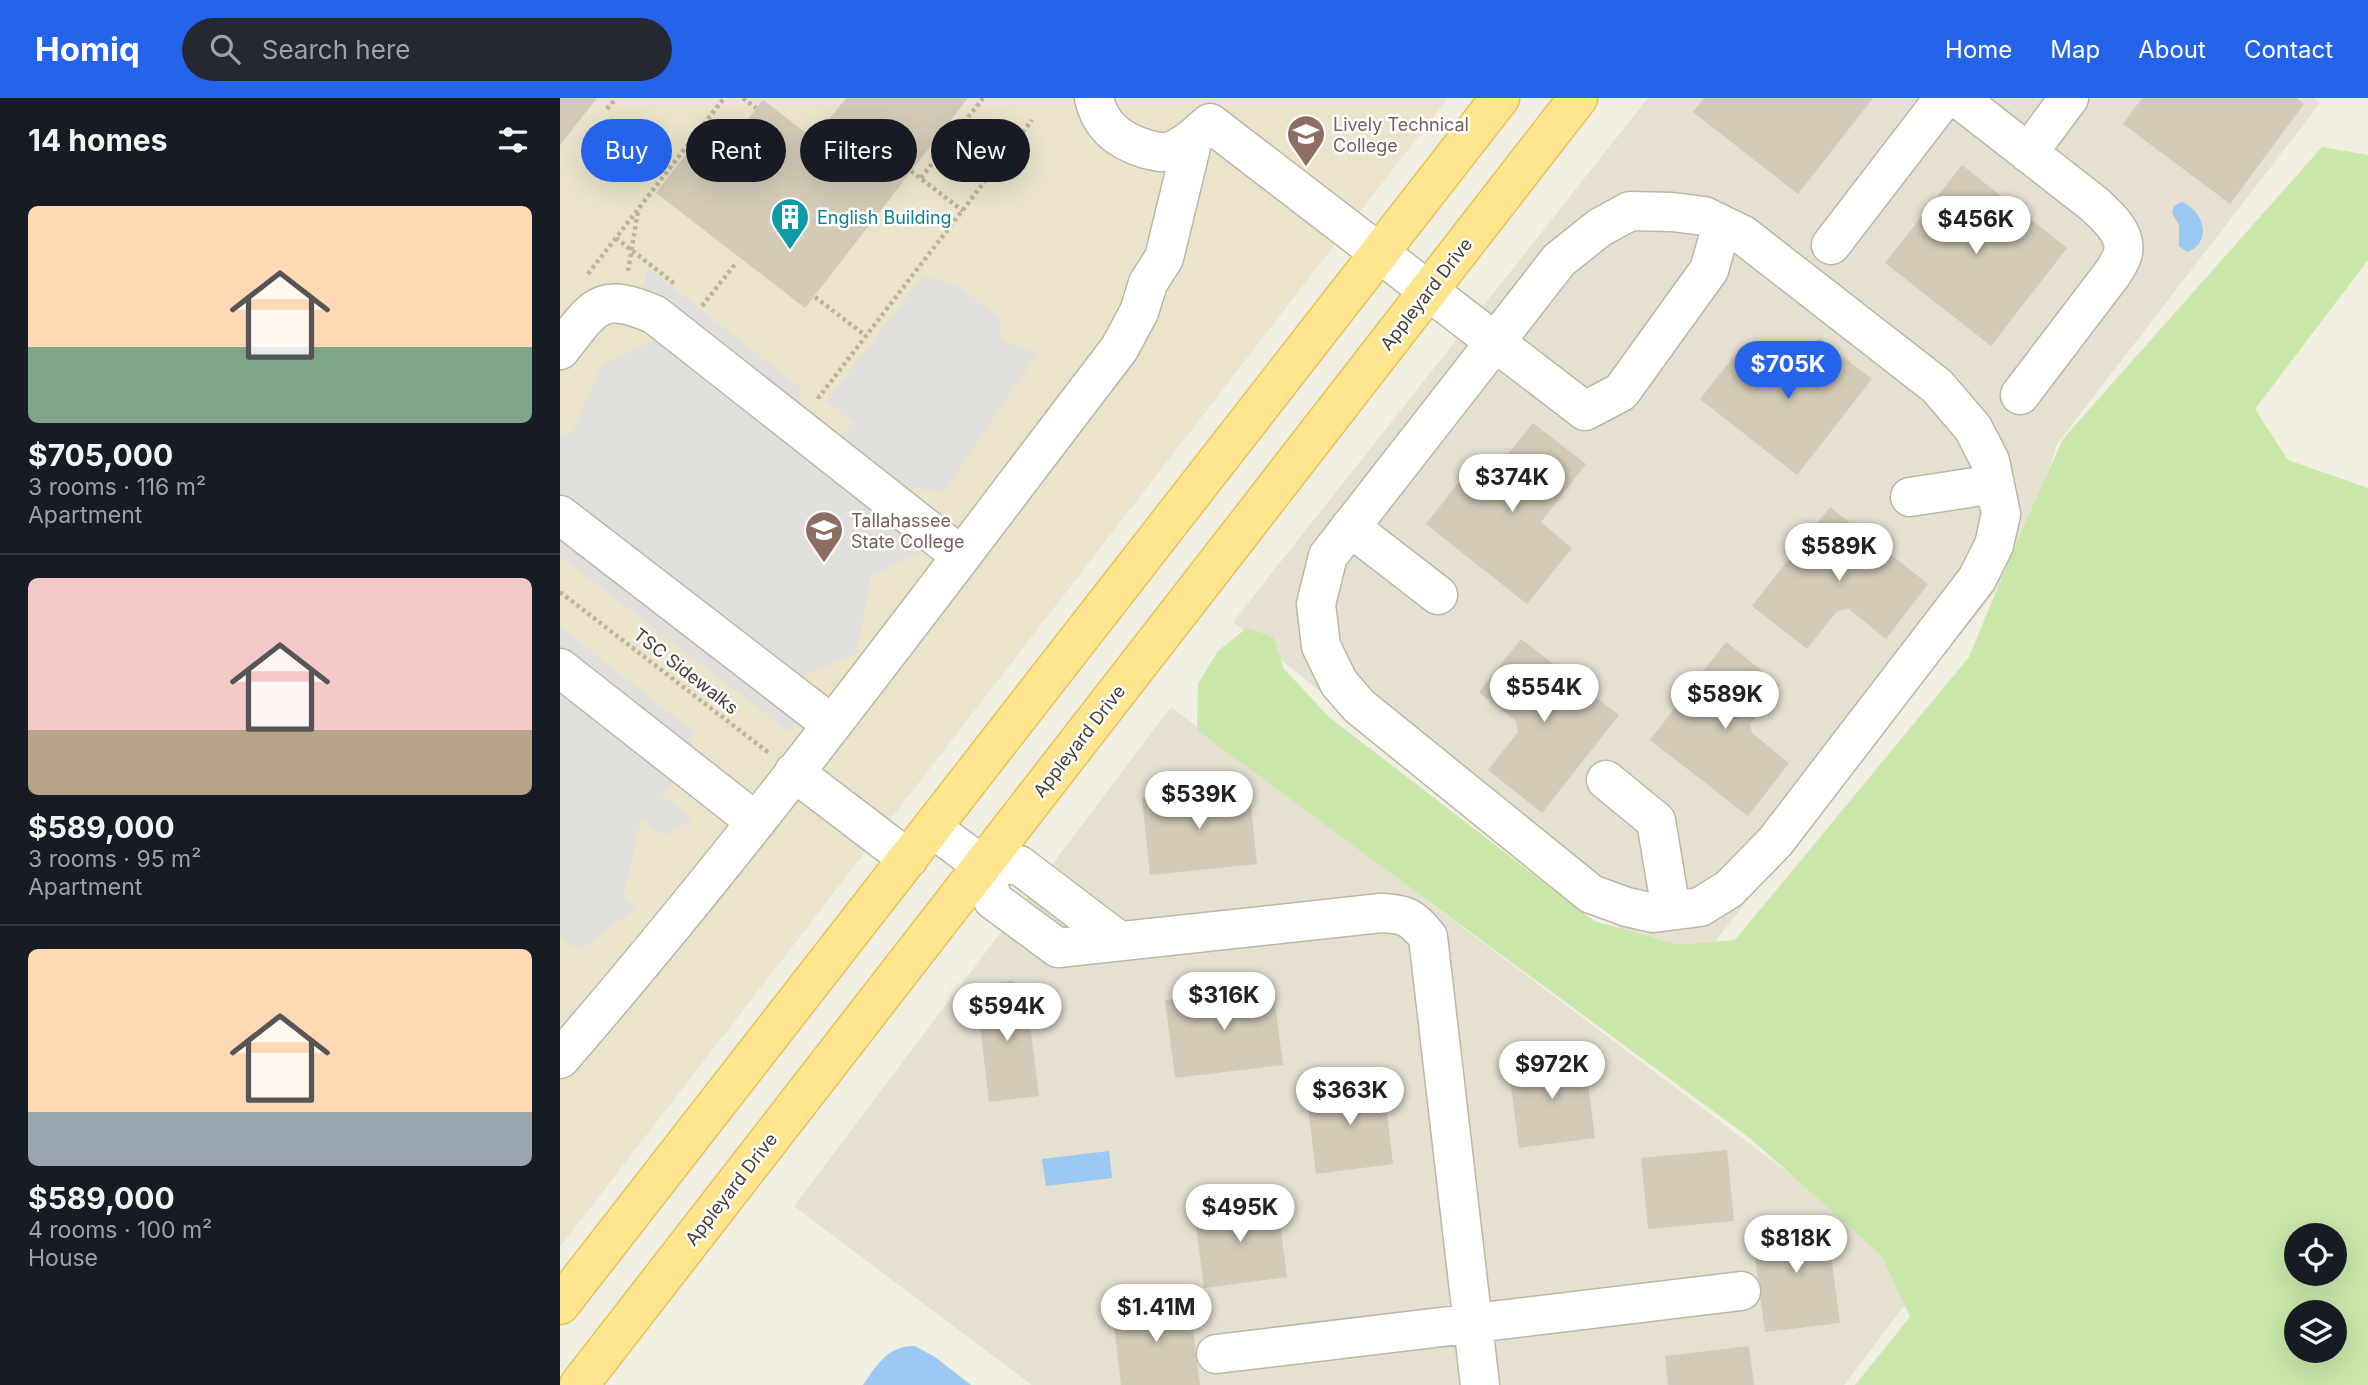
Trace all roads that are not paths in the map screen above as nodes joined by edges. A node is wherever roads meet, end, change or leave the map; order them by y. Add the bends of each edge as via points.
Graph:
1 (1094, 98) edge
2 (1500, 98) edge
3 (1578, 98) edge
4 (1944, 98) edge
5 (1958, 98) edge
6 (2069, 98) edge
7 (1197, 128) edge
8 (2028, 153) junction
9 (1722, 225) junction
10 (1831, 245) dead end
11 (1379, 254) junction
12 (1428, 292) junction
13 (1495, 342) junction
14 (560, 350) edge
15 (2020, 395) dead end
16 (1995, 484) junction
17 (1909, 497) dead end
18 (560, 515) edge
19 (1350, 527) junction
20 (960, 555) junction
21 (1438, 595) dead end
22 (560, 668) edge
23 (831, 724) junction
24 (794, 772) junction
25 (1606, 780) dead end
26 (756, 822) junction
27 (932, 828) junction
28 (908, 859) junction
29 (982, 865) junction
30 (1671, 910) junction
31 (560, 1059) edge
32 (1741, 1291) dead end
33 (560, 1305) edge
34 (1473, 1323) junction
35 (1216, 1354) dead end
36 (579, 1385) edge
37 (1480, 1385) edge

1 - 7 street via 1110,130 1129,144
2 - 11 main road
3 - 12 main road, Appleyard Drive
4 - 10 street
5 - 8 street
6 - 8 street
7 - 11 street
7 - 20 street via 1164,258 1119,349
8 - 15 street via 2113,223 2123,252 2112,274
9 - 13 street via 1704,216 1630,211 1599,228 1559,260
9 - 13 street via 1709,270 1622,392 1585,411
9 - 16 street via 1743,235 1937,386 1973,428 1990,461
11 - 12 street
11 - 27 main road
12 - 13 street
12 - 29 main road, Appleyard Drive
13 - 19 street
14 - 20 street via 595,308 609,303 632,305 655,315
16 - 17 street
16 - 30 street via 2001,514 1994,545 1978,579 1775,842 1730,889 1700,907
18 - 23 street
19 - 21 street
19 - 30 street via 1328,556 1316,604 1321,646 1339,683 1359,706 1591,894 1653,913
20 - 23 street
22 - 26 street
23 - 24 street
24 - 26 street
24 - 28 street
25 - 30 street via 1656,821
26 - 31 street
27 - 28 main road
27 - 29 street
28 - 33 main road
29 - 34 street via 1019,865 1119,941 1381,913 1404,914 1418,924 1428,937
29 - 36 main road, Appleyard Drive
32 - 34 street
34 - 35 street
34 - 37 street

